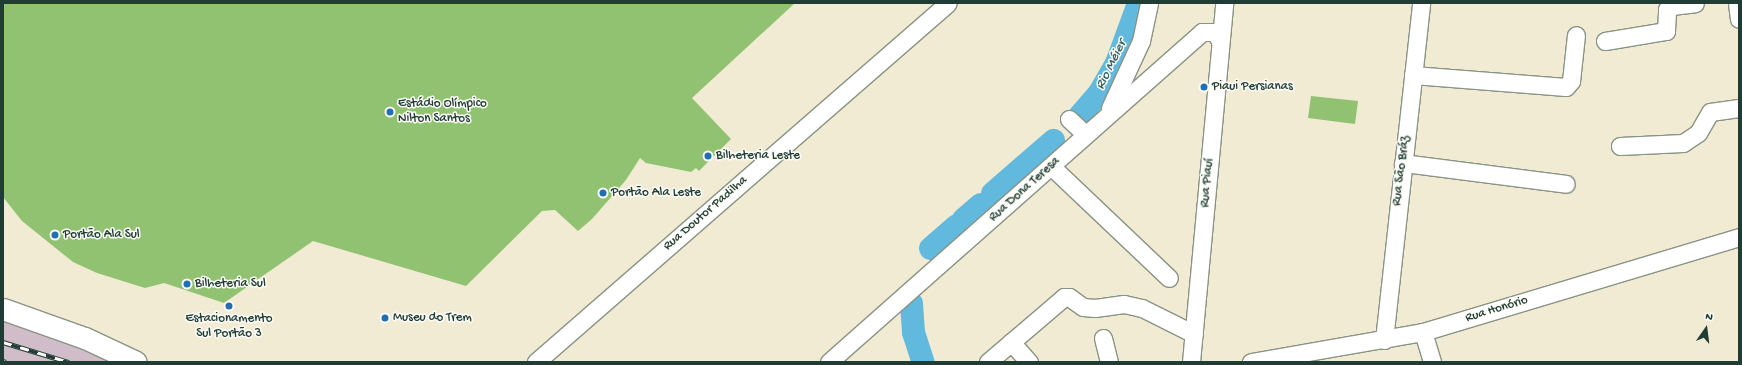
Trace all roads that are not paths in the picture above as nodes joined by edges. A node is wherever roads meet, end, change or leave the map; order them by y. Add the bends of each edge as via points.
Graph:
1 (948, 3) edge
2 (1149, 3) edge
3 (1224, 3) edge
4 (1421, 3) edge
5 (1695, 3) edge
6 (1737, 3) edge
7 (1739, 19) edge
8 (1576, 35) dead end
9 (1605, 40) dead end
10 (1220, 41) junction
11 (1413, 75) junction
12 (1739, 108) edge
13 (1106, 116) junction
14 (1620, 146) dead end
15 (1403, 163) junction
16 (1052, 167) junction
17 (1566, 184) dead end
18 (1739, 237) edge
19 (1169, 278) dead end
20 (3, 309) edge
21 (1423, 332) junction
22 (1194, 334) junction
23 (1103, 338) dead end
24 (1384, 340) junction
25 (1011, 342) junction
26 (136, 362) edge
27 (536, 362) edge
28 (829, 362) edge
29 (988, 362) edge
30 (1029, 362) edge
31 (1108, 362) edge
32 (1191, 362) edge
33 (1251, 362) edge
34 (1432, 362) edge

1 - 27 street, Rua Doutor Padilha
2 - 13 street via 1141,41
3 - 10 street, Rua Piauí
4 - 11 street, Rua São Bráz
5 - 9 street via 1667,9 1666,31
6 - 7 street
8 - 11 street via 1571,80 1566,87
10 - 13 street, Rua Dona Teresa via 1215,32 1202,32
10 - 22 street, Rua Piauí
11 - 15 street, Rua São Bráz
12 - 14 street via 1710,112 1698,134 1683,143
13 - 16 street, Rua Dona Teresa via 1076,126
15 - 17 street
15 - 24 street, Rua São Bráz
16 - 19 street
16 - 28 street, Rua Dona Teresa
18 - 21 street, Rua Honório
20 - 26 main road via 85,338
21 - 24 street, Rua Honório
21 - 34 street
22 - 25 street via 1142,308 1124,304 1083,307 1069,297 1064,297
22 - 32 street, Rua Piauí
23 - 31 street
24 - 33 street, Rua Honório
25 - 29 street
25 - 30 street

